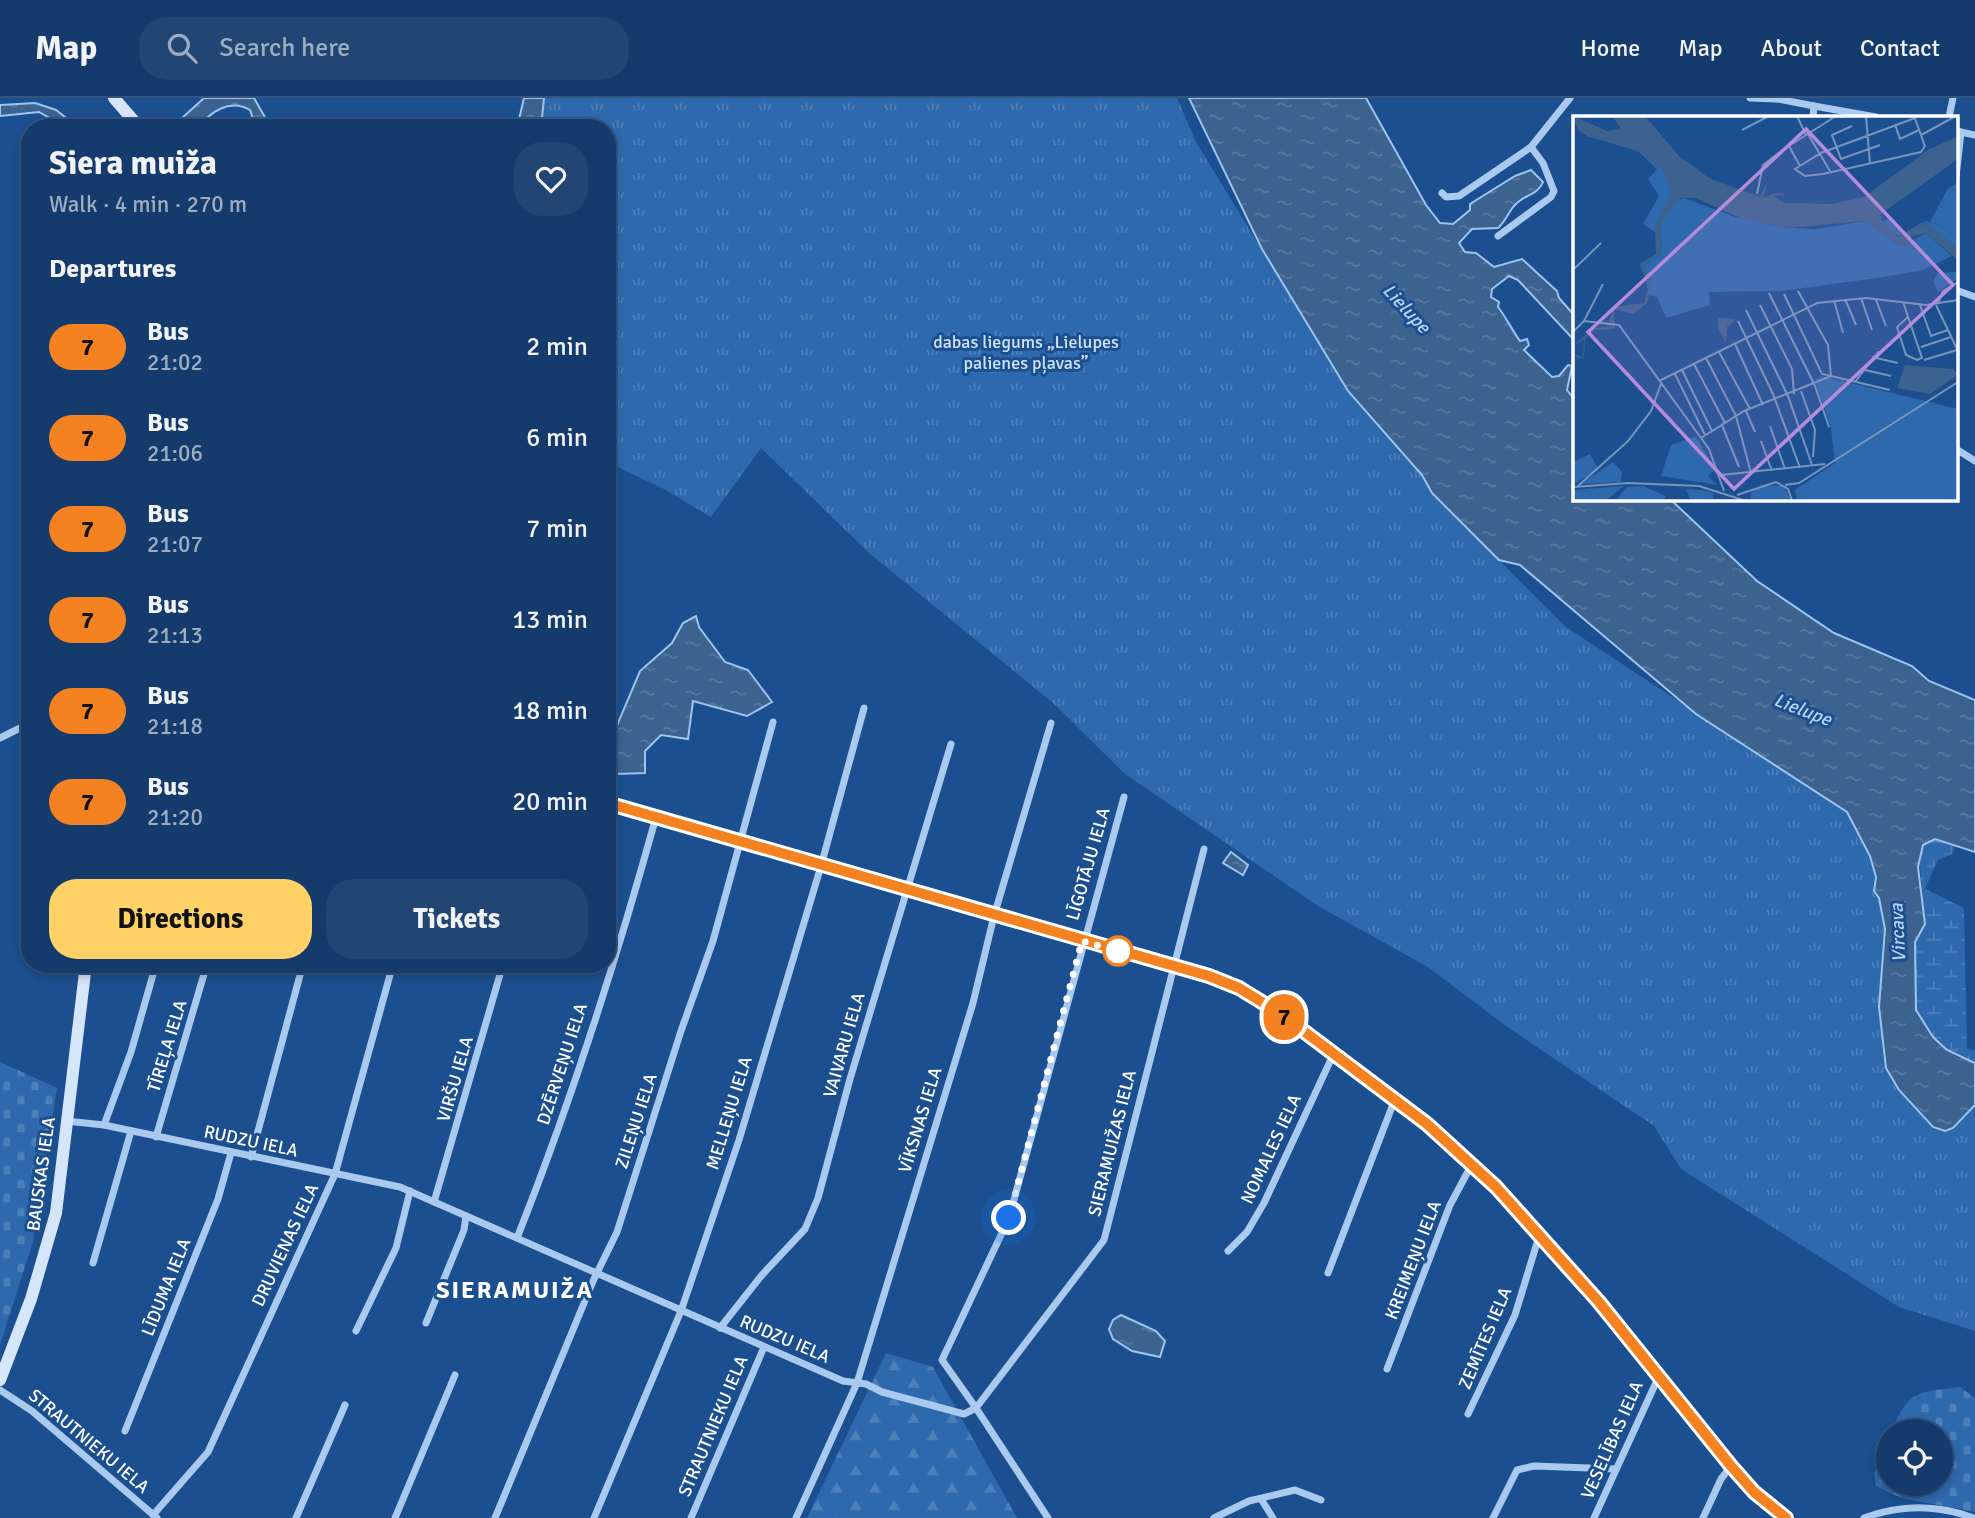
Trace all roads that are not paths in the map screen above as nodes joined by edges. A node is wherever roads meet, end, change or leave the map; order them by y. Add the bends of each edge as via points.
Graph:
1 (114, 98) edge
2 (1570, 98) edge
3 (1751, 98) edge
4 (1774, 98) edge
5 (1953, 98) edge
6 (1814, 106) junction
7 (1813, 116) edge
8 (1870, 116) edge
9 (1948, 116) edge
10 (132, 119) edge
11 (1959, 132) edge
12 (1975, 135) edge
13 (1531, 147) junction
14 (1442, 193) dead end
15 (1498, 236) dead end
16 (1958, 291) edge
17 (1975, 297) edge
18 (1958, 450) edge
19 (1975, 461) edge
20 (864, 708) dead end
21 (773, 722) dead end
22 (1051, 723) dead end
23 (21, 728) edge
24 (0, 738) edge
25 (951, 744) dead end
26 (1124, 797) dead end
27 (616, 806) edge
28 (656, 817) junction
29 (741, 841) junction
30 (1203, 849) dead end
31 (821, 866) junction
32 (906, 890) junction
33 (994, 916) junction
34 (1082, 941) junction
35 (616, 955) edge
36 (1173, 966) junction
37 (85, 973) edge
38 (153, 973) edge
39 (204, 973) edge
40 (301, 973) edge
41 (391, 973) edge
42 (500, 973) edge
43 (610, 973) edge
44 (1334, 1053) junction
45 (1395, 1100) junction
46 (66, 1121) junction
47 (104, 1125) junction
48 (131, 1131) junction
49 (156, 1137) junction
50 (231, 1153) junction
51 (251, 1157) junction
52 (1472, 1164) junction
53 (335, 1174) junction
54 (410, 1191) junction
55 (434, 1202) junction
56 (466, 1216) junction
57 (1540, 1233) junction
58 (517, 1238) junction
59 (1228, 1251) dead end
60 (93, 1263) dead end
61 (596, 1273) junction
62 (1328, 1273) dead end
63 (681, 1311) junction
64 (426, 1323) dead end
65 (720, 1328) junction
66 (356, 1331) dead end
67 (764, 1347) junction
68 (1387, 1369) dead end
69 (455, 1375) dead end
70 (1658, 1376) junction
71 (0, 1380) edge
72 (857, 1383) junction
73 (0, 1390) edge
74 (345, 1405) dead end
75 (976, 1408) junction
76 (1468, 1414) dead end
77 (125, 1431) dead end
78 (1731, 1466) junction
79 (1616, 1469) junction
80 (1261, 1499) junction
81 (1321, 1500) dead end
82 (155, 1516) edge
83 (296, 1518) edge
84 (395, 1518) edge
85 (495, 1518) edge
86 (594, 1518) edge
87 (691, 1518) edge
88 (796, 1518) edge
89 (1048, 1518) edge
90 (1214, 1518) edge
91 (1273, 1518) edge
92 (1493, 1518) edge
93 (1594, 1518) edge
94 (1703, 1518) edge
95 (1786, 1518) edge
96 (1864, 1518) edge
97 (1974, 1518) edge

1 - 10 street
2 - 13 street
3 - 4 street
4 - 6 street
5 - 9 street
6 - 7 street
6 - 8 street
11 - 12 street
13 - 14 street via 1460,196
13 - 15 street via 1554,191
16 - 17 street
18 - 19 street
20 - 31 street, MELLEŅU IELA
21 - 29 street, ZILEŅU IELA
22 - 33 street, VĪKSNAS IELA
23 - 24 street
25 - 32 street, VAIVARU IELA
26 - 34 street, LĪGOTĀJU IELA
27 - 28 street
28 - 29 street
28 - 35 street, DZĒRVEŅU IELA
29 - 31 street
29 - 61 street, ZILEŅU IELA via 713,941 617,1232
30 - 36 street, SIERAMUIŽAS IELA
31 - 32 street
31 - 63 street, MELLEŅU IELA via 739,1140
32 - 33 street
32 - 65 street, VAIVARU IELA via 818,1198 805,1229
33 - 34 street
33 - 72 street, VĪKSNAS IELA via 973,1003
34 - 36 street
34 - 75 street, LĪGOTĀJU IELA via 1009,1218 942,1360
36 - 44 street via 1239,988
36 - 75 street, SIERAMUIŽAS IELA via 1104,1241
37 - 46 street, BAUSKAS IELA
38 - 47 street
39 - 49 street, TĪREĻA IELA
40 - 51 street
41 - 53 street, DRUVIENAS IELA
42 - 55 street, VIRŠU IELA
43 - 58 street, DZĒRVEŅU IELA via 544,1172
44 - 45 street
44 - 59 street, NOMALES IELA via 1264,1203 1247,1232
45 - 52 street
45 - 62 street
46 - 47 street, RUDZU IELA
46 - 71 street, BAUSKAS IELA via 47,1254
47 - 48 street, RUDZU IELA
48 - 49 street, RUDZU IELA
48 - 60 street
49 - 50 street, RUDZU IELA
50 - 51 street, RUDZU IELA
50 - 77 street, LĪDUMA IELA via 218,1199
51 - 53 street, RUDZU IELA
52 - 57 street
52 - 68 street, KREIMEŅU IELA via 1450,1205
53 - 54 street, RUDZU IELA
53 - 82 street, DRUVIENAS IELA via 208,1452
54 - 55 street, RUDZU IELA
54 - 66 street via 396,1248
55 - 56 street, RUDZU IELA
56 - 58 street, RUDZU IELA
56 - 64 street
57 - 70 street
57 - 76 street, ZEMĪTES IELA via 1515,1315
58 - 61 street, RUDZU IELA
61 - 63 street, RUDZU IELA
61 - 85 street, ZILEŅU IELA
63 - 65 street, RUDZU IELA
63 - 86 street, MELLEŅU IELA
65 - 67 street, RUDZU IELA
67 - 72 street, RUDZU IELA
67 - 87 street, STRAUTNIEKU IELA
69 - 84 street
70 - 78 street
70 - 79 street, VESELĪBAS IELA
72 - 75 street, RUDZU IELA via 964,1414
72 - 88 street, VĪKSNAS IELA
73 - 82 street, STRAUTNIEKU IELA via 32,1411
74 - 83 street
75 - 89 street
78 - 94 street
78 - 95 street
79 - 92 street via 1534,1466 1517,1470
79 - 93 street, VESELĪBAS IELA
80 - 81 street via 1295,1490
80 - 90 street
80 - 91 street
96 - 97 street via 1903,1506

